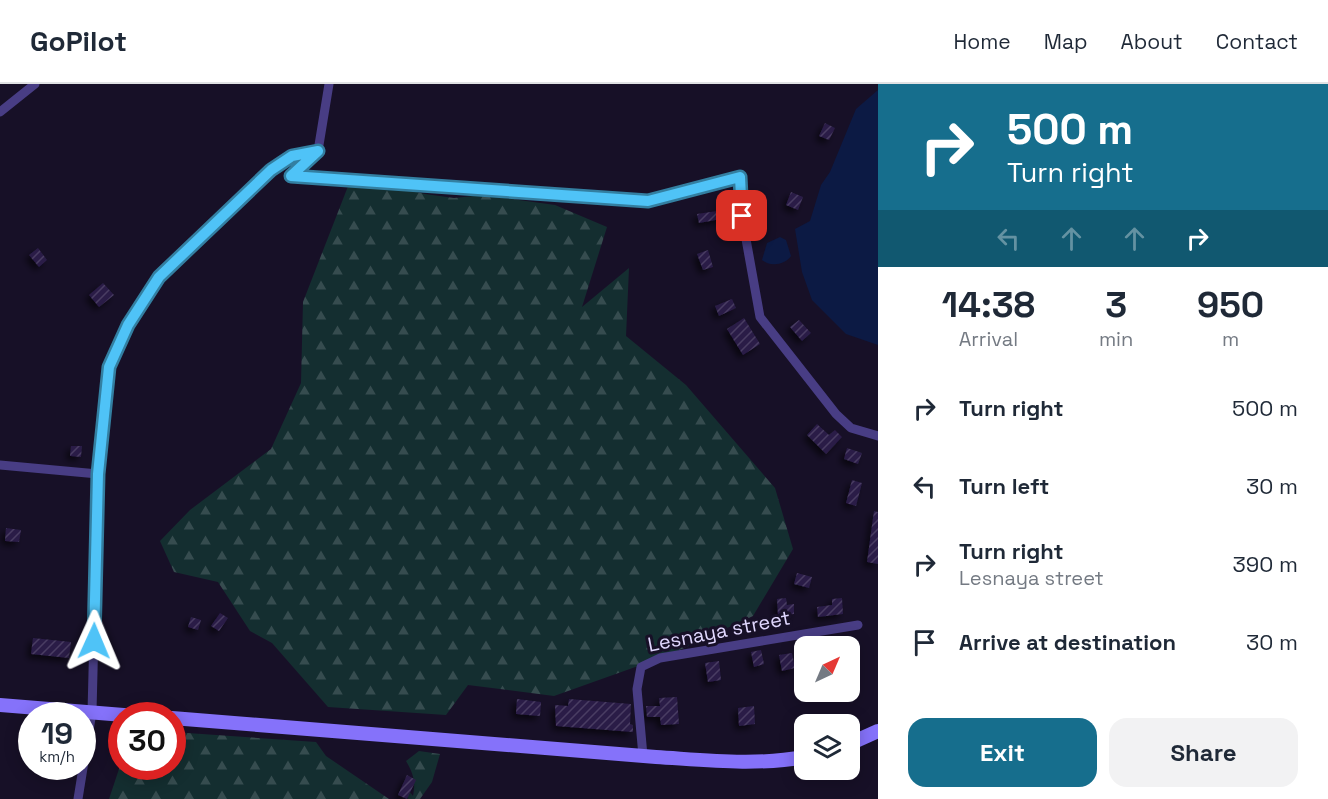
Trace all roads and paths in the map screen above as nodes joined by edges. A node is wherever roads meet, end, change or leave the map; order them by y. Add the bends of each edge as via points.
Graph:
1 (35, 84) edge
2 (329, 84) edge
3 (0, 112) edge
4 (318, 151) junction
5 (878, 436) edge
6 (0, 465) edge
7 (98, 474) junction
8 (858, 625) dead end
9 (92, 702) edge
10 (0, 705) edge
11 (18, 706) edge
12 (186, 719) edge
13 (878, 731) edge
14 (860, 739) edge
15 (643, 756) junction
16 (794, 758) edge
17 (81, 780) edge
18 (78, 799) edge

1 - 3 street
2 - 4 street
4 - 5 street via 291,176 648,201 740,177 742,220 760,317 836,414 850,428
4 - 7 street via 292,156 271,170 159,277 128,325 109,367
6 - 7 street
7 - 9 street
8 - 15 street, Lesnaya street via 660,658 641,667 637,689
10 - 11 street
12 - 15 street
13 - 14 street
15 - 16 street via 735,762
17 - 18 street

